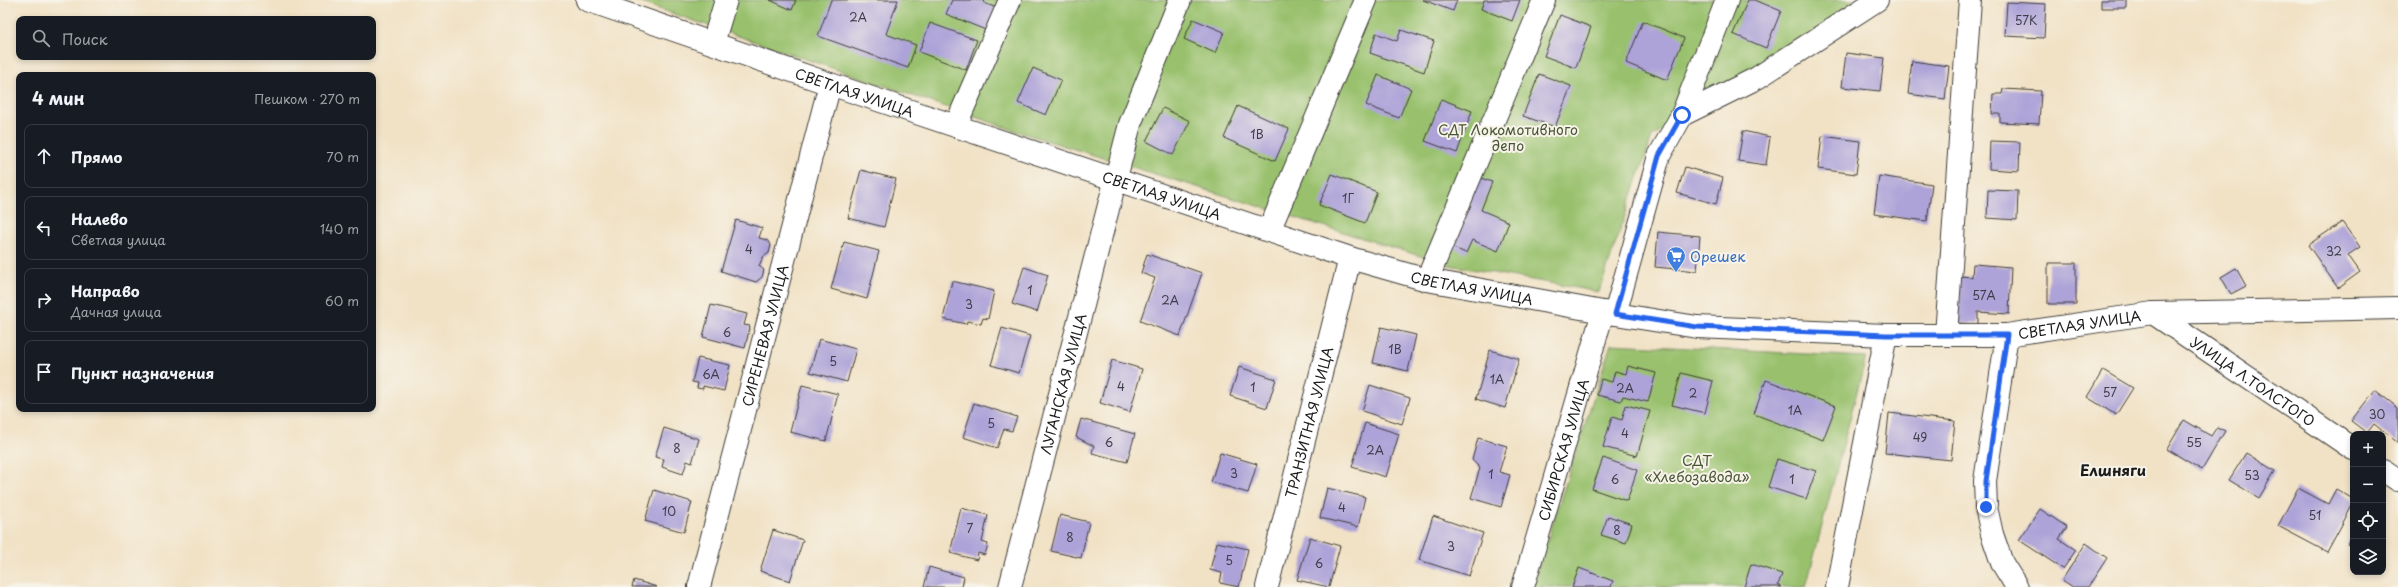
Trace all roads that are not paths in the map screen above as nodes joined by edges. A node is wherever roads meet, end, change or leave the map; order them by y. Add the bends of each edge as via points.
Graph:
1 (587, 0) edge
2 (726, 0) edge
3 (1010, 0) edge
4 (1180, 0) edge
5 (1366, 0) edge
6 (1544, 0) edge
7 (1727, 0) edge
8 (1877, 0) edge
9 (1970, 0) edge
10 (713, 43) junction
11 (830, 84) junction
12 (1682, 115) junction
13 (956, 125) junction
14 (1115, 179) junction
15 (1269, 232) junction
16 (1350, 258) junction
17 (1427, 280) junction
18 (2398, 308) edge
19 (2153, 312) junction
20 (1609, 313) junction
21 (1886, 335) junction
22 (1946, 335) junction
23 (2007, 335) junction
24 (2350, 447) edge
25 (2386, 472) edge
26 (2398, 480) edge
27 (699, 587) edge
28 (1010, 587) edge
29 (1267, 587) edge
30 (1523, 587) edge
31 (1837, 587) edge
32 (2016, 587) edge

1 - 10 street, СВЕТЛАЯ УЛИЦА
2 - 10 street
3 - 13 street
4 - 14 street, ЛУГАНСКАЯ УЛИЦА via 1130,124
5 - 15 street
6 - 17 street
7 - 12 street, СИБИРСКАЯ УЛИЦА
8 - 12 street via 1757,78
9 - 22 street
10 - 11 street, СВЕТЛАЯ УЛИЦА
11 - 13 street, СВЕТЛАЯ УЛИЦА
11 - 27 street, СИРЕНЕВАЯ УЛИЦА
12 - 20 street, СИБИРСКАЯ УЛИЦА via 1659,156
13 - 14 street, СВЕТЛАЯ УЛИЦА
14 - 15 street, СВЕТЛАЯ УЛИЦА
14 - 28 street, ЛУГАНСКАЯ УЛИЦА
15 - 16 street, СВЕТЛАЯ УЛИЦА
16 - 17 street, СВЕТЛАЯ УЛИЦА
16 - 29 street, ТРАНЗИТНАЯ УЛИЦА
17 - 20 street, СВЕТЛАЯ УЛИЦА
18 - 19 street, СВЕТЛАЯ УЛИЦА
19 - 23 street, СВЕТЛАЯ УЛИЦА
19 - 24 street, УЛИЦА Л.ТОЛСТОГО
20 - 21 street, СВЕТЛАЯ УЛИЦА via 1697,327
20 - 30 street, СИБИРСКАЯ УЛИЦА
21 - 22 street, СВЕТЛАЯ УЛИЦА
21 - 31 street
22 - 23 street, СВЕТЛАЯ УЛИЦА
23 - 32 street via 1986,481 1986,507 2002,563
25 - 26 street

